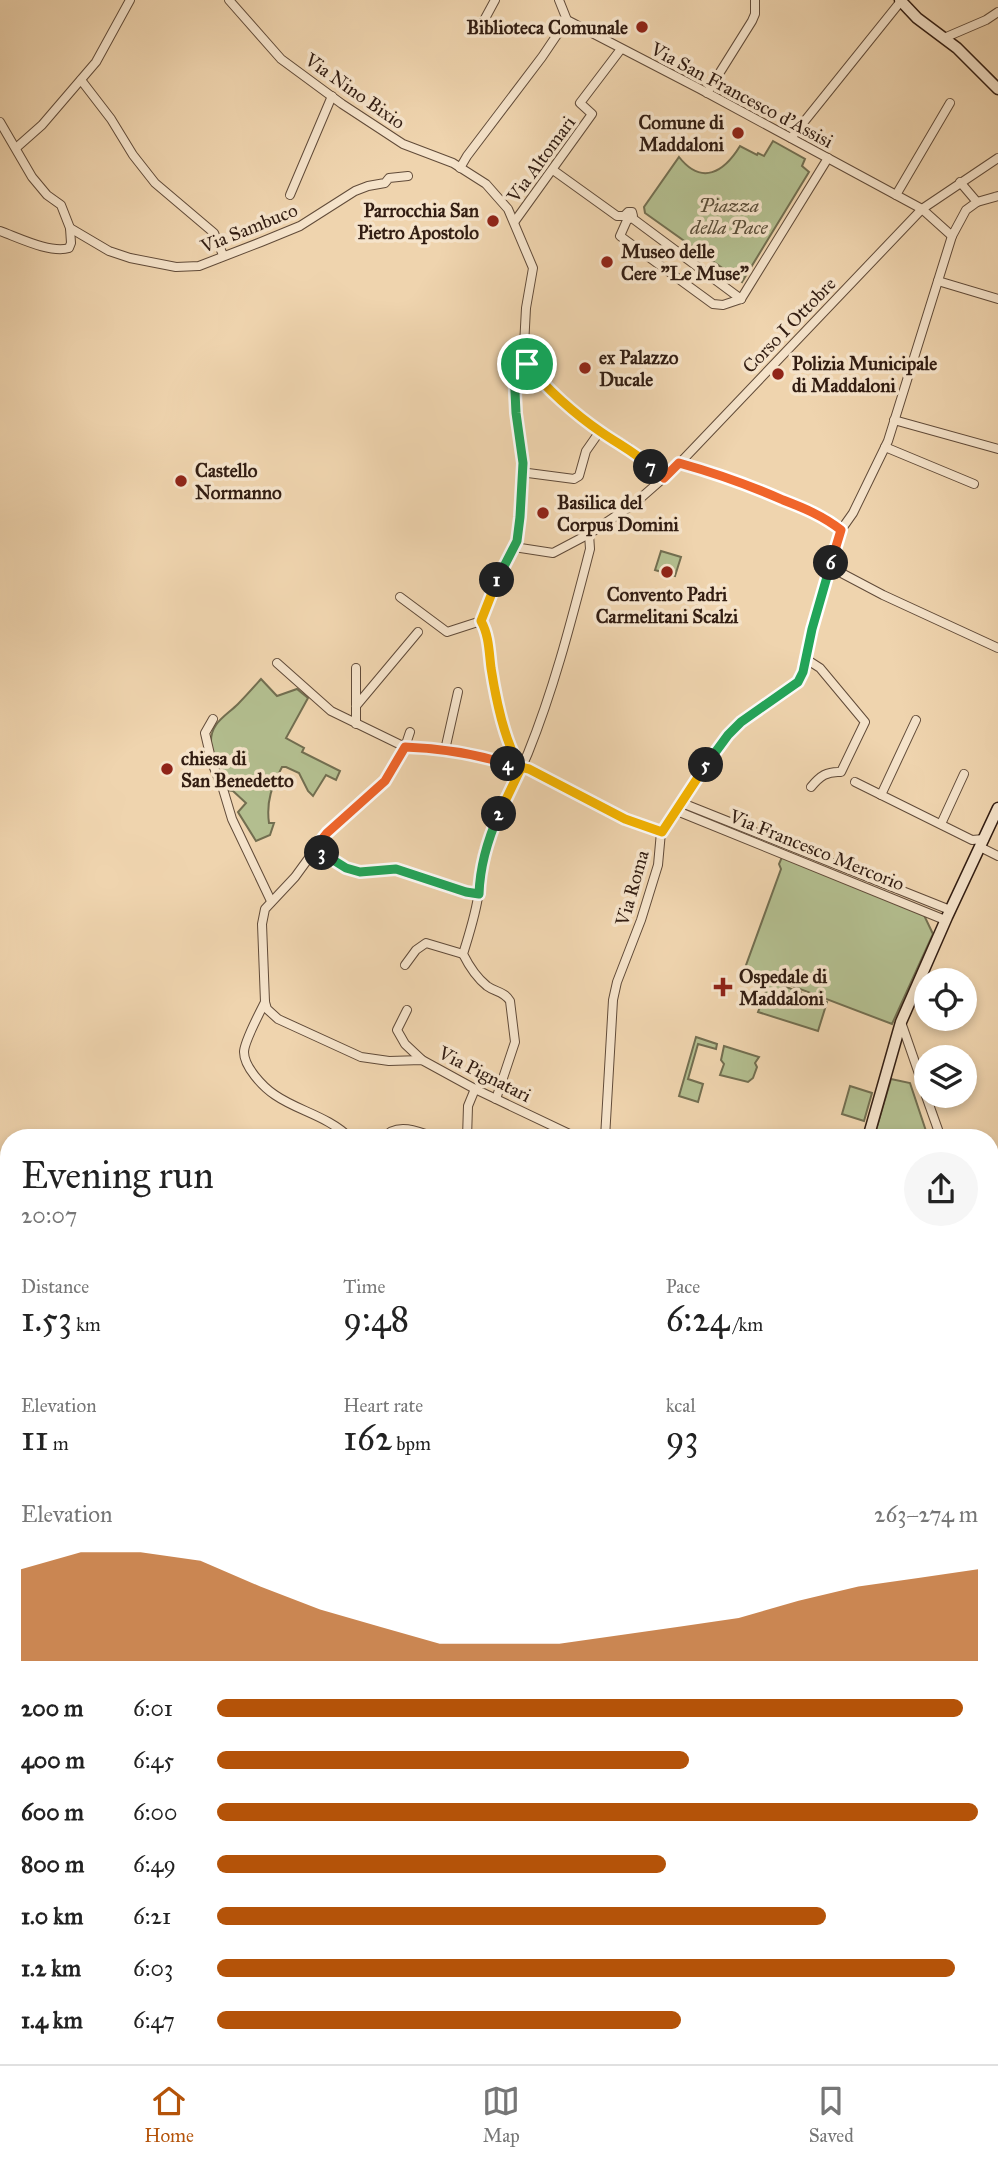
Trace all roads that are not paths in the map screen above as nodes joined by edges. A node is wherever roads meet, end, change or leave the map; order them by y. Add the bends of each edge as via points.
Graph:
1 (130, 0) edge
2 (229, 0) edge
3 (495, 0) edge
4 (559, 0) edge
5 (755, 0) edge
6 (901, 1) edge
7 (998, 12) edge
8 (567, 20) junction
9 (482, 24) dead end
10 (944, 38) junction
11 (621, 49) junction
12 (80, 80) junction
13 (998, 89) edge
14 (707, 93) junction
15 (332, 96) junction
16 (950, 103) dead end
17 (0, 122) edge
18 (791, 138) junction
19 (16, 148) junction
20 (828, 158) junction
21 (998, 158) edge
22 (460, 168) junction
23 (553, 170) junction
24 (408, 176) dead end
25 (961, 182) junction
26 (290, 195) dead end
27 (896, 195) junction
28 (998, 196) edge
29 (977, 202) junction
30 (922, 209) junction
31 (629, 217) junction
32 (515, 222) junction
33 (71, 228) junction
34 (0, 231) edge
35 (952, 236) junction
36 (223, 256) junction
37 (938, 281) junction
38 (741, 299) junction
39 (998, 299) edge
40 (527, 364) junction
41 (514, 396) joint
42 (894, 420) junction
43 (600, 431) junction
44 (885, 447) junction
45 (998, 449) edge
46 (679, 463) junction
47 (522, 474) junction
48 (664, 478) junction
49 (974, 484) dead end
50 (841, 530) junction
51 (590, 534) junction
52 (514, 547) junction
53 (830, 567) junction
54 (401, 597) dead end
55 (481, 621) junction
56 (418, 632) dead end
57 (998, 648) edge
58 (806, 659) junction
59 (277, 663) dead end
60 (356, 668) dead end
61 (458, 692) dead end
62 (356, 706) junction
63 (213, 719) dead end
64 (916, 720) dead end
65 (356, 724) junction
66 (410, 732) dead end
67 (405, 747) junction
68 (445, 750) junction
69 (521, 768) junction
70 (964, 774) dead end
71 (855, 782) dead end
72 (811, 787) dead end
73 (881, 795) junction
74 (679, 807) junction
75 (998, 808) edge
76 (941, 824) junction
77 (662, 832) junction
78 (982, 843) junction
79 (315, 848) junction
80 (998, 856) edge
81 (479, 894) junction
82 (271, 901) junction
83 (948, 915) junction
84 (463, 954) junction
85 (405, 965) dead end
86 (265, 1002) junction
87 (407, 1010) dead end
88 (901, 1022) junction
89 (422, 1060) junction
90 (914, 1060) edge
91 (475, 1089) junction
92 (496, 1098) junction
93 (931, 1108) edge
94 (337, 1129) edge
95 (467, 1129) edge
96 (560, 1129) edge
97 (606, 1129) edge
98 (870, 1129) edge
99 (938, 1129) edge

1 - 12 street via 96,62
2 - 15 street, Via Nino Bixio via 281,58
3 - 9 street
4 - 8 street
5 - 14 street via 752,21
6 - 10 main road
6 - 18 street
7 - 10 street
8 - 11 street, Via San Francesco d'Assisi
8 - 22 street
10 - 13 main road
11 - 14 street, Via San Francesco d'Assisi
11 - 23 street, Via Altomari via 580,103 592,114
12 - 19 street
12 - 36 street via 150,176 214,233
14 - 18 street, Via San Francesco d'Assisi
15 - 22 street, Via Nino Bixio via 403,144
15 - 26 street
16 - 27 street
17 - 19 street, Via Sambuco
18 - 20 street, Via San Francesco d'Assisi
19 - 33 street, Via Sambuco via 40,187 61,205
20 - 27 street, Via San Francesco d'Assisi
20 - 38 street
21 - 25 street, Corso I Ottobre
22 - 32 street, Via Nino Bixio via 486,184
23 - 31 street via 617,216
23 - 32 street, Via Altomari
24 - 36 street, Via Sambuco via 355,191 300,226
25 - 29 street
25 - 30 street, Corso I Ottobre
27 - 30 street, Via San Francesco d'Assisi
28 - 29 street
29 - 35 street, Via Roma via 966,210
30 - 35 street, Via San Francesco d'Assisi
30 - 46 street, Corso I Ottobre
31 - 38 street
31 - 38 street via 620,236 692,289 713,304
32 - 40 street, Via Nino Bixio via 533,268 526,308
33 - 34 street via 71,243 62,251
33 - 36 street, Via Sambuco via 109,251 176,267 199,266
35 - 37 street, Via Roma
37 - 39 street
37 - 42 street, Via Roma
40 - 41 street via 522,375 514,365
40 - 43 street via 540,381
41 - 47 street
42 - 44 street, Via Roma
42 - 45 street
43 - 47 street via 574,479
43 - 48 street
44 - 49 street
44 - 50 street, Via Roma
46 - 48 street, Corso I Ottobre
46 - 50 street via 733,479 826,517
47 - 52 street
48 - 51 street, Corso I Ottobre
50 - 53 street, Via Roma
51 - 52 street, Corso I Ottobre via 553,553
51 - 69 street via 590,549 553,686
52 - 55 street
53 - 57 street
53 - 58 street, Via Roma
54 - 55 street via 447,632
55 - 69 street via 500,713 512,755
56 - 62 street
58 - 72 street via 820,668 865,722 841,772 822,775
58 - 74 street, Via Roma via 798,682 728,735
59 - 65 street via 331,711
60 - 62 street
61 - 68 street
62 - 65 street
63 - 82 street via 205,733 212,763
64 - 73 street
65 - 67 street
66 - 67 street
67 - 68 street
67 - 79 street via 385,781
68 - 69 street
69 - 77 street
69 - 81 street via 485,848
70 - 76 street
71 - 73 street
73 - 76 street
74 - 77 street, Via Roma
74 - 83 street, Via Francesco Mercorio
75 - 78 main road
76 - 78 street
77 - 97 street, Via Roma via 658,865 613,1000
78 - 80 street
78 - 83 main road
79 - 81 street via 330,860 360,872 396,869
79 - 82 street
81 - 84 street
82 - 86 street via 262,924
83 - 88 main road
84 - 85 street via 426,943
84 - 92 street via 482,982 510,1001 515,1042
86 - 89 street, Via Pignatari via 278,1019 361,1057
86 - 94 street via 244,1051 246,1061 275,1095
87 - 89 street via 397,1030
88 - 90 street
88 - 98 main road
89 - 91 street, Via Pignatari
91 - 92 street, Via Pignatari
91 - 95 street via 468,1106
92 - 96 street, Via Pignatari
93 - 99 street

